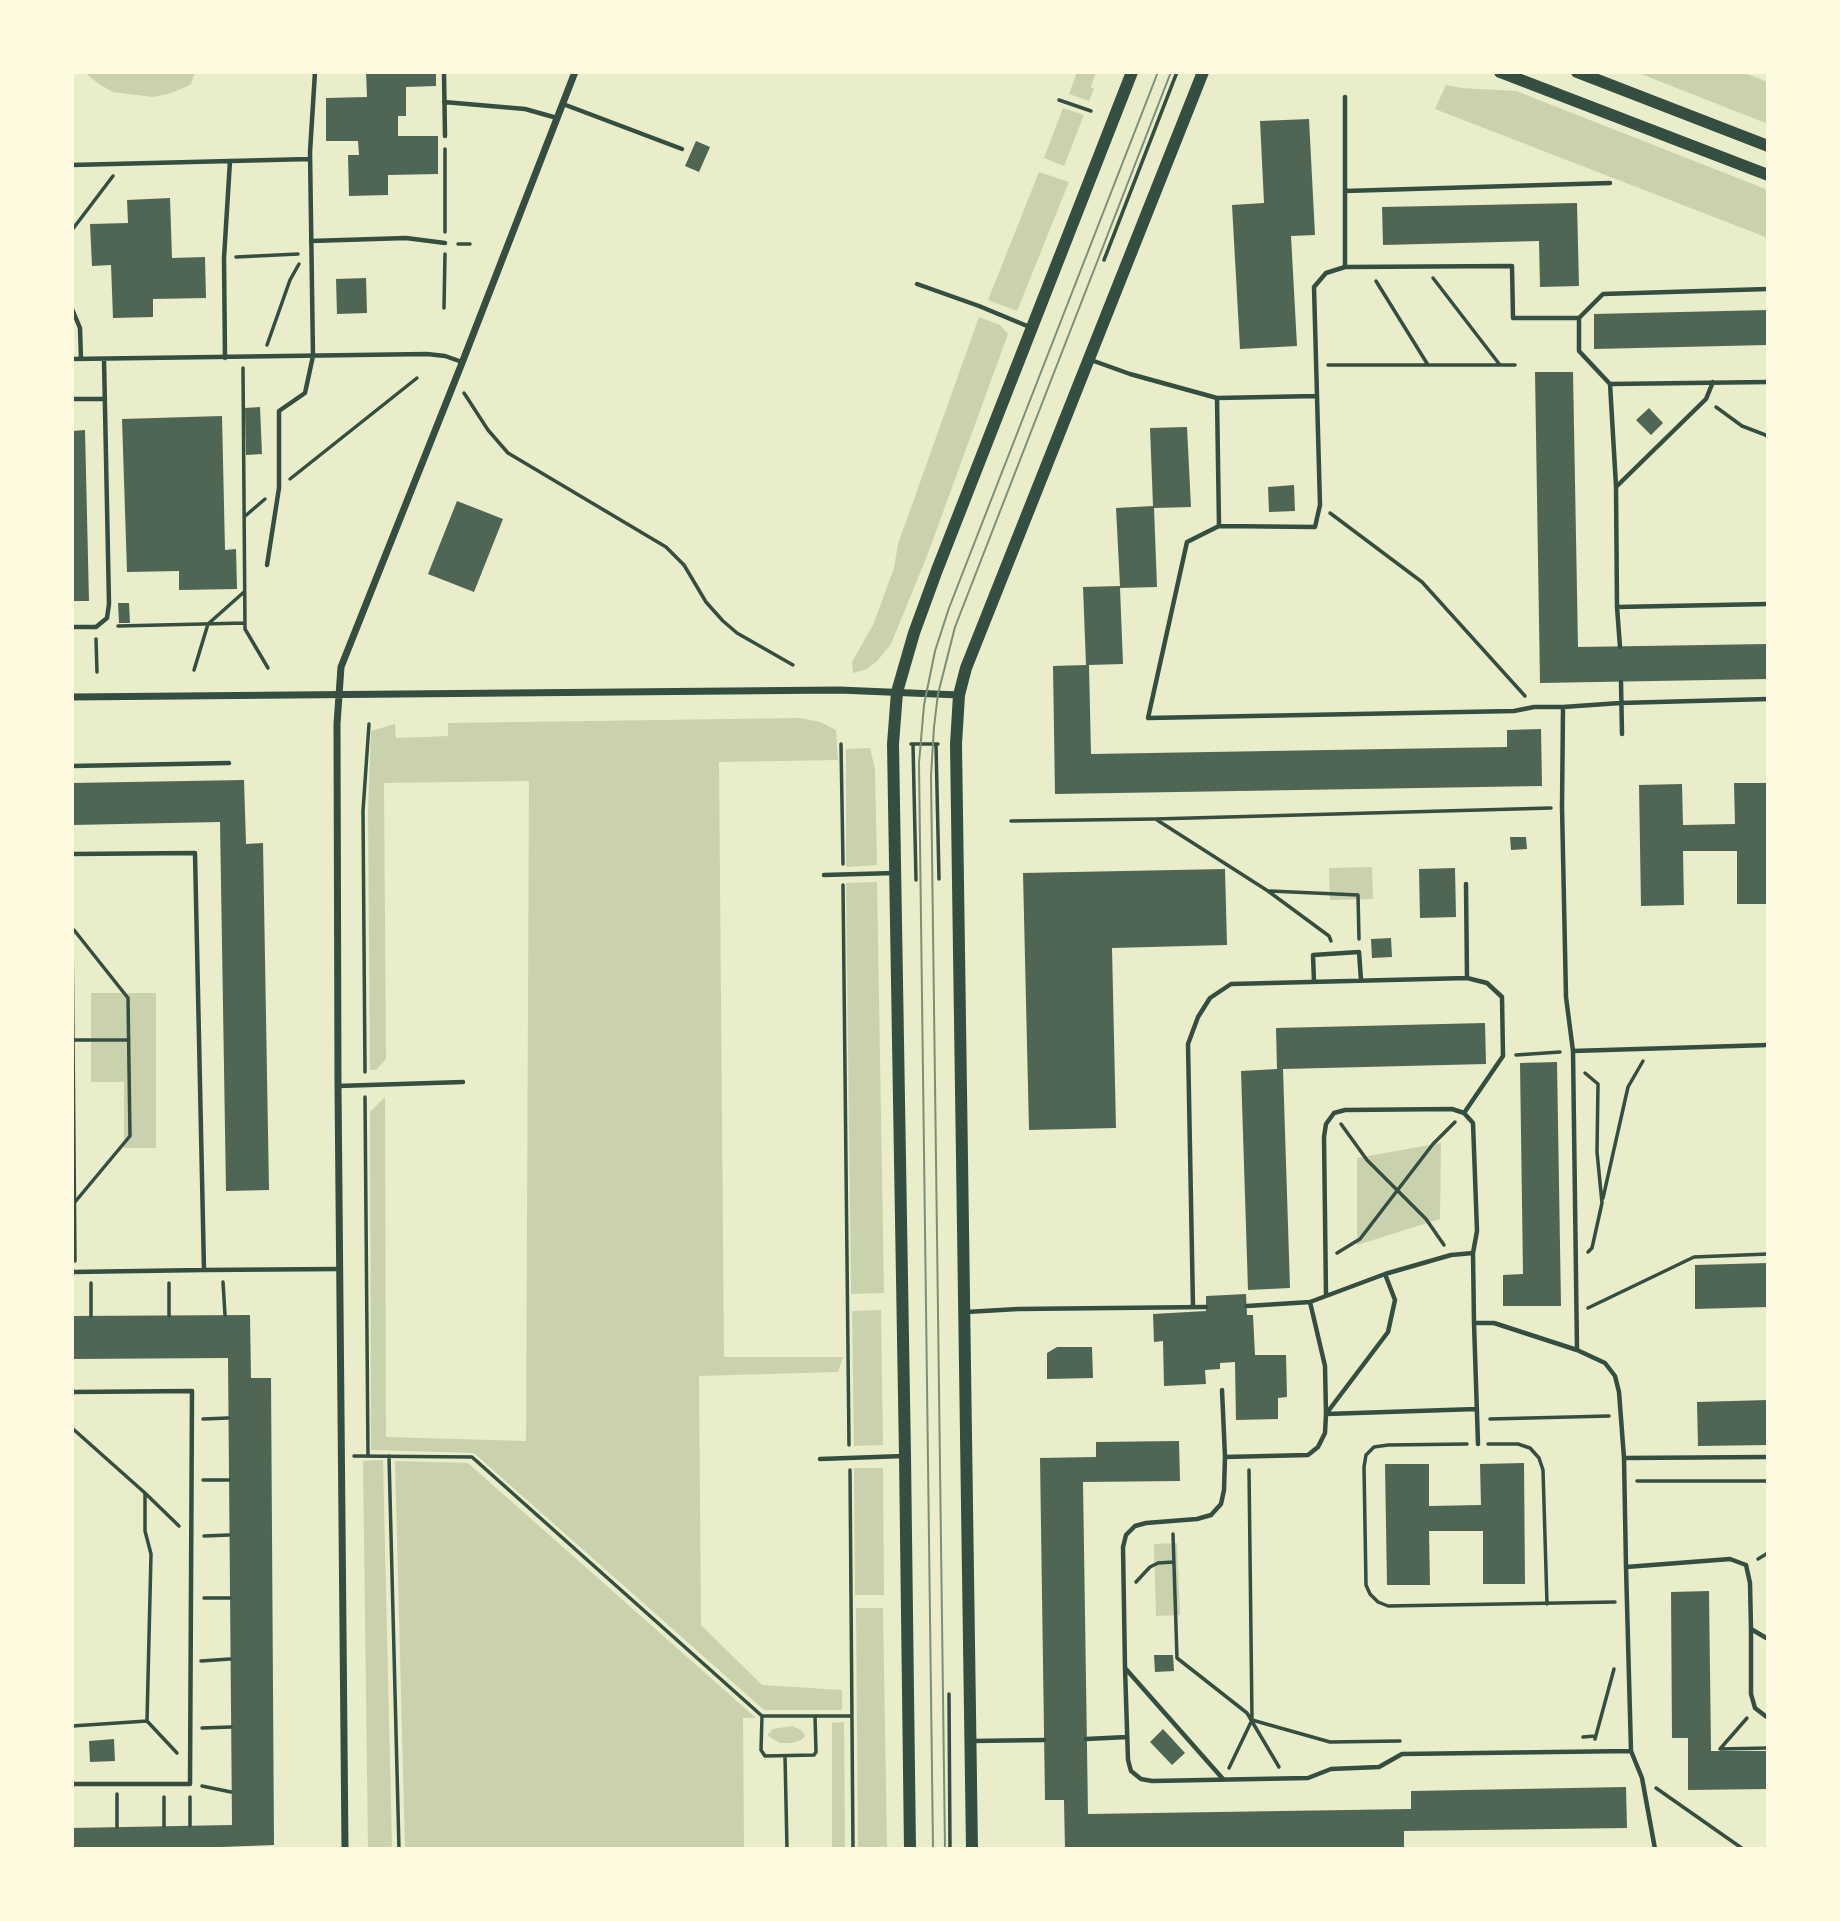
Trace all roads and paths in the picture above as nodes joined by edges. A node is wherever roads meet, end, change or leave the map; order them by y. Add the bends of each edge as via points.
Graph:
1 (316, 72) edge
2 (444, 72) edge
3 (575, 72) edge
4 (1132, 72) edge
5 (1177, 72) edge
6 (1203, 72) edge
7 (1500, 72) edge
8 (1577, 72) edge
9 (1345, 97) dead end
10 (1059, 100) dead end
11 (444, 102) junction
12 (563, 104) junction
13 (1091, 111) dead end
14 (557, 118) junction
15 (445, 136) joint
16 (1768, 146) edge
17 (682, 149) dead end
18 (310, 159) junction
19 (230, 161) junction
20 (72, 165) edge
21 (1768, 175) edge
22 (111, 178) dead end
23 (1610, 183) dead end
24 (1345, 191) junction
25 (72, 230) edge
26 (311, 241) junction
27 (445, 243) junction
28 (224, 258) junction
29 (1104, 260) dead end
30 (1345, 267) junction
31 (1427, 270) dead end
32 (1376, 281) dead end
33 (917, 284) dead end
34 (1768, 289) edge
35 (444, 308) dead end
36 (72, 309) edge
37 (1579, 318) junction
38 (1032, 328) junction
39 (266, 348) dead end
40 (313, 356) junction
41 (225, 358) junction
42 (243, 358) junction
43 (72, 359) edge
44 (81, 359) junction
45 (104, 359) junction
46 (1090, 360) junction
47 (462, 363) junction
48 (1316, 365) junction
49 (1428, 365) junction
50 (1500, 365) junction
51 (1515, 365) dead end
52 (417, 378) dead end
53 (1713, 382) junction
54 (1768, 382) edge
55 (1610, 384) junction
56 (1317, 396) junction
57 (1217, 398) junction
58 (72, 399) edge
59 (105, 399) junction
60 (1706, 399) junction
61 (470, 401) dead end
62 (1768, 436) edge
63 (325, 451) dead end
64 (1616, 486) junction
65 (1320, 505) junction
66 (1219, 526) junction
67 (267, 565) dead end
68 (244, 592) junction
69 (1768, 604) edge
70 (1617, 607) junction
71 (107, 618) junction
72 (245, 623) junction
73 (208, 624) junction
74 (72, 627) edge
75 (96, 630) dead end
76 (1620, 647) dead end
77 (793, 665) dead end
78 (268, 668) dead end
79 (194, 670) dead end
80 (97, 672) dead end
81 (1621, 682) dead end
82 (897, 692) junction
83 (339, 694) junction
84 (959, 695) junction
85 (72, 697) edge
86 (1768, 699) edge
87 (1620, 703) junction
88 (1534, 706) junction
89 (1563, 707) junction
90 (1622, 734) dead end
91 (841, 744) dead end
92 (936, 744) junction
93 (946, 744) dead end
94 (229, 764) dead end
95 (72, 766) edge
96 (1562, 807) junction
97 (1155, 819) junction
98 (1011, 821) dead end
99 (72, 854) edge
100 (843, 867) dead end
101 (895, 873) junction
102 (824, 875) dead end
103 (939, 879) dead end
104 (916, 880) dead end
105 (843, 882) dead end
106 (1466, 884) dead end
107 (1268, 891) junction
108 (72, 928) edge
109 (1359, 948) dead end
110 (1336, 953) junction
111 (1467, 978) junction
112 (1361, 981) junction
113 (1314, 982) junction
114 (74, 1040) junction
115 (129, 1040) junction
116 (1768, 1045) edge
117 (1650, 1048) junction
118 (1573, 1051) junction
119 (1503, 1056) junction
120 (1573, 1062) junction
121 (463, 1082) dead end
122 (338, 1086) junction
123 (1334, 1113) junction
124 (1464, 1113) junction
125 (1397, 1190) junction
126 (75, 1202) junction
127 (1602, 1203) junction
128 (1473, 1253) junction
129 (1768, 1254) edge
130 (1451, 1255) junction
131 (1327, 1259) junction
132 (1576, 1263) junction
133 (339, 1269) junction
134 (204, 1270) junction
135 (223, 1270) junction
136 (169, 1271) junction
137 (73, 1272) edge
138 (90, 1272) junction
139 (1385, 1274) junction
140 (1326, 1296) junction
141 (1310, 1302) junction
142 (1247, 1306) dead end
143 (1193, 1307) junction
144 (1206, 1307) dead end
145 (964, 1312) junction
146 (1577, 1313) junction
147 (225, 1315) dead end
148 (91, 1316) dead end
149 (169, 1316) dead end
150 (1474, 1323) junction
151 (1577, 1350) junction
152 (1222, 1390) dead end
153 (72, 1392) edge
154 (1476, 1409) junction
155 (1326, 1414) junction
156 (229, 1418) dead end
157 (192, 1420) junction
158 (72, 1428) edge
159 (1478, 1444) junction
160 (849, 1448) dead end
161 (359, 1456) dead end
162 (389, 1456) junction
163 (905, 1456) junction
164 (1225, 1457) junction
165 (1249, 1457) junction
166 (1768, 1457) edge
167 (820, 1458) dead end
168 (1624, 1458) junction
169 (850, 1467) dead end
170 (229, 1479) dead end
171 (191, 1480) junction
172 (1768, 1480) edge
173 (1625, 1481) junction
174 (145, 1493) junction
175 (229, 1535) dead end
176 (191, 1537) junction
177 (1173, 1542) dead end
178 (1174, 1562) junction
179 (1626, 1567) junction
180 (1124, 1583) junction
181 (191, 1598) junction
182 (230, 1598) dead end
183 (1615, 1602) dead end
184 (1547, 1604) junction
185 (1751, 1629) junction
186 (1768, 1639) edge
187 (230, 1659) dead end
188 (191, 1662) junction
189 (1125, 1668) junction
190 (1615, 1668) dead end
191 (949, 1694) dead end
192 (1755, 1708) junction
193 (762, 1716) junction
194 (815, 1716) junction
195 (852, 1716) junction
196 (1768, 1718) edge
197 (1252, 1720) junction
198 (147, 1721) junction
199 (72, 1726) edge
200 (231, 1727) dead end
201 (190, 1728) junction
202 (1127, 1737) junction
203 (1581, 1737) dead end
204 (1086, 1739) dead end
205 (1044, 1740) dead end
206 (971, 1741) junction
207 (1400, 1741) dead end
208 (1768, 1748) edge
209 (1631, 1751) junction
210 (786, 1756) junction
211 (190, 1767) junction
212 (1285, 1778) junction
213 (1642, 1778) junction
214 (1223, 1780) junction
215 (72, 1784) edge
216 (117, 1784) junction
217 (164, 1784) junction
218 (190, 1784) junction
219 (231, 1792) dead end
220 (164, 1826) dead end
221 (190, 1826) dead end
222 (117, 1827) dead end
223 (345, 1849) edge
224 (399, 1849) edge
225 (787, 1849) edge
226 (853, 1849) edge
227 (909, 1849) edge
228 (950, 1849) edge
229 (972, 1849) edge
230 (1655, 1849) edge
231 (1744, 1849) edge

1 - 18 lane
2 - 11 lane
3 - 12 street
4 - 38 street
5 - 29 path
6 - 46 street
7 - 21 street
8 - 16 street
9 - 24 lane
10 - 13 path
11 - 14 lane via 525,109
11 - 15 lane
12 - 14 street
12 - 17 lane
14 - 47 street
15 - 27 path
18 - 19 lane
18 - 26 lane
19 - 20 lane
19 - 28 lane
22 - 25 path
23 - 24 lane
24 - 30 lane
26 - 27 lane via 406,238
26 - 40 lane
27 - 35 path
28 - 39 path via 300,254
28 - 41 lane
30 - 37 lane via 1512,266 1513,318
30 - 48 lane via 1326,273 1314,287
31 - 50 path
32 - 49 path
33 - 38 lane
34 - 37 lane via 1603,294
36 - 44 lane via 80,328
37 - 55 lane via 1579,351
38 - 82 street via 937,570
40 - 42 lane
40 - 47 lane via 427,354
40 - 67 lane via 305,393 279,411 279,488
41 - 42 lane
41 - 45 lane
42 - 68 path
43 - 44 lane
44 - 45 lane
45 - 59 lane
46 - 57 lane
46 - 84 street
47 - 83 street via 341,667
48 - 49 path
48 - 56 lane
49 - 50 path
50 - 51 path
52 - 63 path
53 - 54 lane
53 - 55 lane
53 - 60 lane
55 - 64 lane
56 - 57 lane
56 - 65 lane
57 - 66 lane
58 - 59 lane
59 - 71 lane
60 - 62 path via 1742,426
60 - 64 lane
61 - 77 path via 508,453 666,547 723,621 737,634
64 - 70 lane
65 - 66 lane via 1315,527
65 - 88 path via 1422,582
66 - 88 lane via 1187,542 1148,718 1514,711
68 - 72 path
68 - 73 path
69 - 70 lane
70 - 76 lane
71 - 73 path via 118,626
71 - 74 lane via 96,627
72 - 73 path
72 - 78 path
73 - 79 path
75 - 80 path
81 - 87 lane
82 - 83 street
82 - 84 street
82 - 101 street
83 - 85 street
83 - 122 street
84 - 145 street
86 - 87 lane
87 - 89 lane
87 - 90 lane
88 - 89 lane
89 - 96 lane
91 - 100 path
92 - 93 path
92 - 103 path
92 - 104 path via 911,744
94 - 95 lane
96 - 97 path
96 - 118 lane via 1566,998
97 - 98 path
97 - 107 path
99 - 134 lane via 195,853
101 - 102 lane
101 - 163 street
105 - 160 path
106 - 111 lane
107 - 109 path via 1358,895
107 - 110 path via 1329,936
108 - 114 path
108 - 115 path via 128,998
110 - 112 lane via 1359,952
110 - 113 lane via 1313,954
111 - 112 lane
111 - 119 lane via 1487,984 1502,997
112 - 113 lane
113 - 143 lane via 1231,984 1210,998 1188,1044
114 - 115 path
114 - 126 path
115 - 126 path via 130,1136
116 - 117 lane
117 - 118 lane
117 - 127 path via 1628,1087
118 - 119 path
118 - 120 lane
119 - 124 lane
120 - 127 path via 1598,1084
120 - 132 lane
121 - 122 lane
122 - 133 street
123 - 124 lane via 1451,1109
123 - 125 path via 1367,1160
123 - 131 lane via 1324,1137
124 - 125 path
124 - 128 lane via 1473,1123 1477,1231
125 - 130 path via 1426,1219
125 - 131 path via 1360,1239
126 - 137 path
127 - 132 path via 1592,1248
128 - 130 lane
128 - 150 lane
129 - 146 path via 1694,1257
130 - 139 lane
131 - 140 lane
132 - 146 lane
133 - 135 lane
133 - 223 street
134 - 135 lane
134 - 136 lane
135 - 147 path
136 - 138 lane
136 - 149 path
137 - 138 lane
138 - 148 path
139 - 140 lane
139 - 155 lane via 1395,1300 1388,1332
140 - 141 lane
141 - 142 lane
141 - 155 lane via 1325,1366
143 - 144 lane
143 - 145 lane
145 - 206 street
146 - 151 lane
150 - 151 lane via 1494,1323
150 - 154 lane
151 - 168 lane via 1605,1363 1615,1376
152 - 164 lane
153 - 157 lane via 192,1391
154 - 155 lane
154 - 159 lane
155 - 165 lane via 1325,1433 1308,1455
156 - 157 path
157 - 171 lane
158 - 174 path
159 - 184 path via 1518,1444 1539,1458
159 - 184 path via 1388,1445 1374,1447 1366,1455 1366,1585 1378,1602 1388,1606
161 - 162 path
162 - 193 path via 472,1457
162 - 224 path
163 - 167 lane
163 - 227 street
164 - 165 lane
164 - 180 lane via 1221,1504 1211,1515 1135,1525 1126,1535
165 - 197 path
166 - 168 lane
168 - 173 lane
169 - 195 path
170 - 171 path
171 - 176 lane
172 - 173 path
173 - 179 lane
174 - 176 path
174 - 198 path via 145,1531 151,1554
175 - 176 path
176 - 181 lane
177 - 178 path
178 - 180 path via 1158,1563 1137,1582
178 - 197 path via 1177,1658
179 - 185 lane via 1730,1559 1746,1565
179 - 209 lane
180 - 189 lane
181 - 182 path
181 - 188 lane
183 - 184 path
185 - 186 lane
185 - 192 lane
187 - 188 path
188 - 201 lane
189 - 202 lane
189 - 214 lane
190 - 203 path via 1595,1737
191 - 228 path
192 - 196 lane
192 - 208 path via 1720,1749
193 - 194 path
193 - 210 path via 762,1754
194 - 195 path
194 - 210 path via 816,1752
195 - 226 path
197 - 207 path via 1330,1742
197 - 212 path
197 - 214 path
198 - 199 path
198 - 211 path
200 - 201 path
201 - 211 lane
202 - 204 lane
202 - 214 lane via 1131,1771 1141,1779
205 - 206 lane
206 - 229 street
209 - 212 lane via 1402,1754 1379,1767 1331,1769 1308,1778
209 - 213 lane
210 - 225 path
211 - 218 lane
212 - 214 lane
213 - 230 lane
213 - 231 path
215 - 216 lane
216 - 217 lane
216 - 222 path
217 - 218 lane
217 - 220 path
218 - 219 path
218 - 221 path

